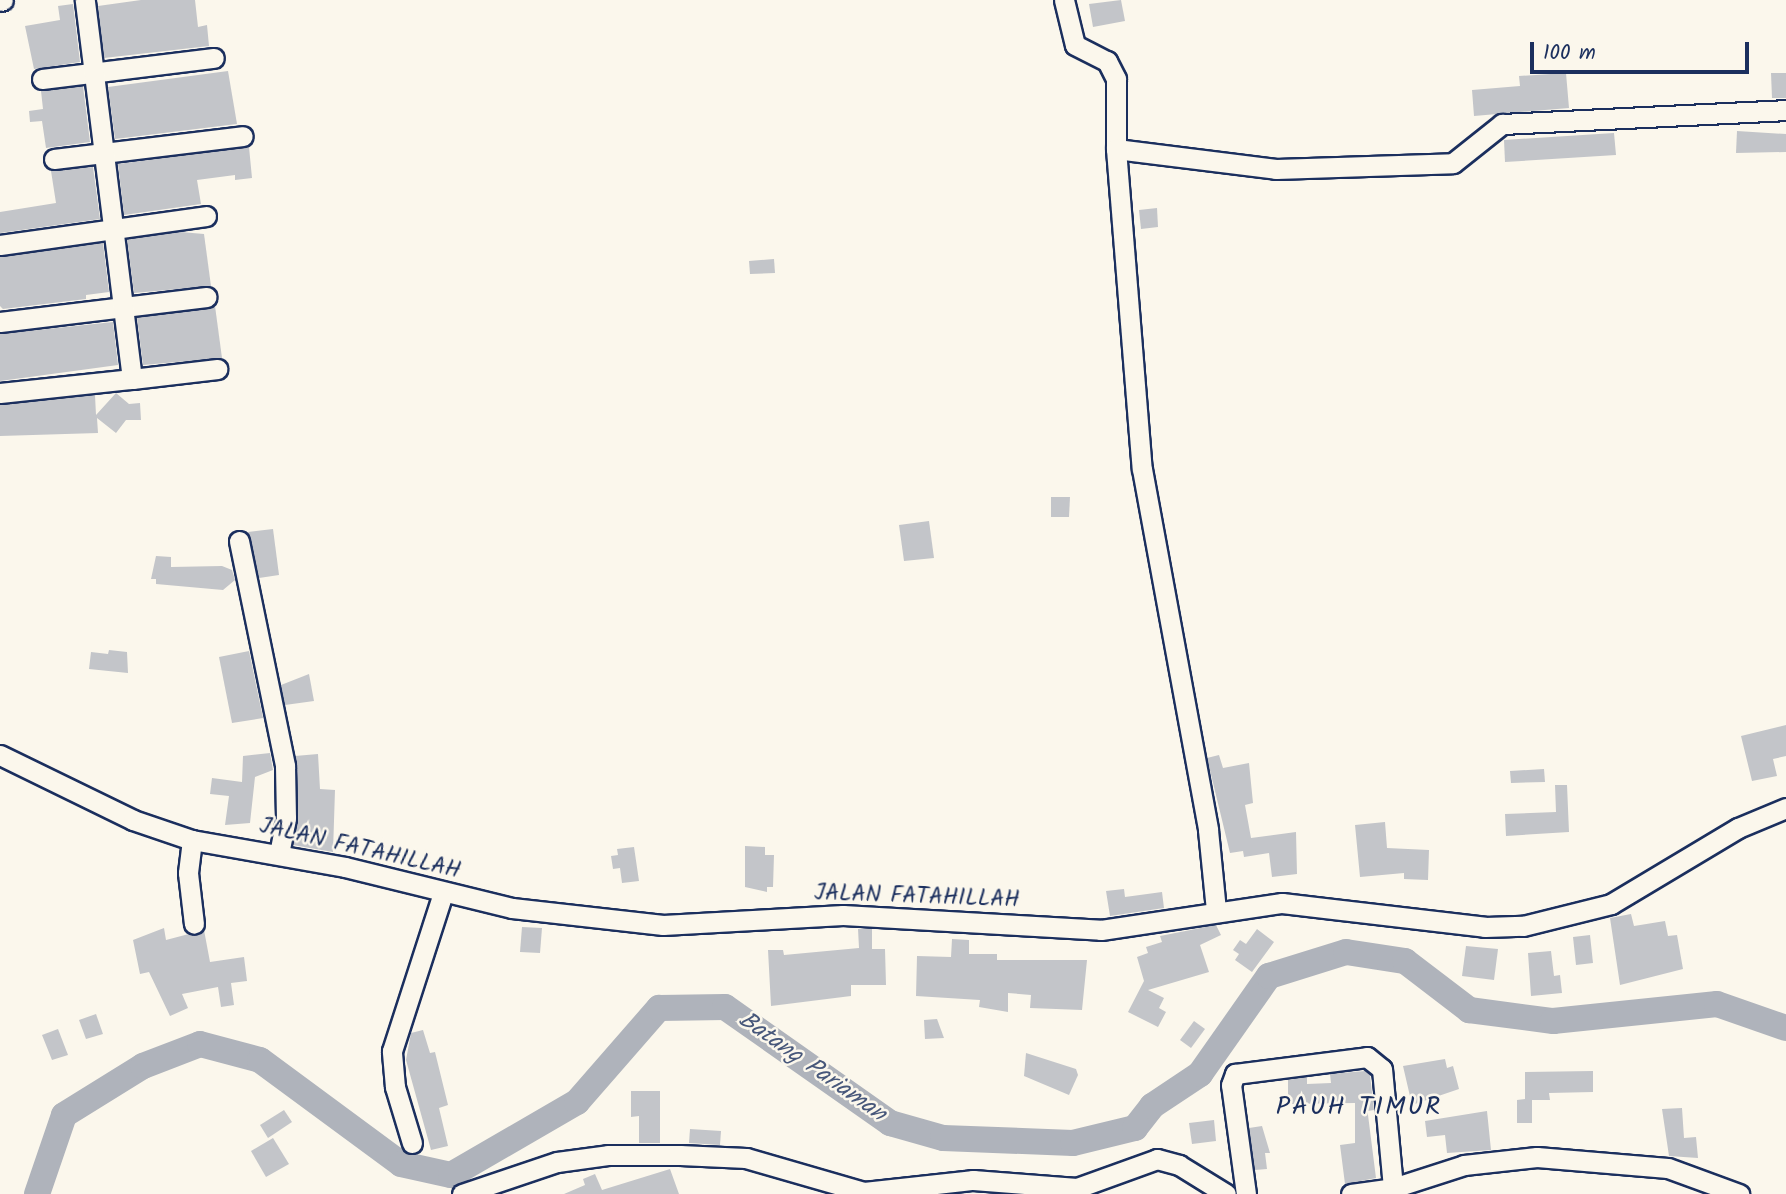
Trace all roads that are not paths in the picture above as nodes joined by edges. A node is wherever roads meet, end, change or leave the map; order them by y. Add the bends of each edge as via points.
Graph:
1 (85, 0) edge
2 (1064, 0) edge
3 (214, 58) dead end
4 (95, 71) junction
5 (42, 79) dead end
6 (1786, 110) edge
7 (243, 136) dead end
8 (1116, 149) junction
9 (105, 151) junction
10 (54, 159) dead end
11 (206, 216) dead end
12 (115, 230) junction
13 (0, 245) edge
14 (206, 297) dead end
15 (124, 308) junction
16 (0, 322) edge
17 (217, 369) dead end
18 (132, 379) junction
19 (0, 393) edge
20 (239, 541) dead end
21 (0, 755) edge
22 (1786, 808) edge
23 (192, 840) junction
24 (279, 854) junction
25 (443, 894) junction
26 (1216, 910) junction
27 (194, 924) dead end
28 (412, 1143) dead end
29 (1431, 1186) edge
30 (1393, 1188) junction
31 (503, 1189) edge
32 (462, 1194) edge
33 (1226, 1194) edge
34 (1246, 1194) edge
35 (1351, 1194) edge
36 (1739, 1194) edge

1 - 4 street
2 - 8 street via 1074,45 1114,69
3 - 4 street
4 - 5 street
4 - 9 street
6 - 8 street via 1502,124 1453,163 1276,169
7 - 9 street
8 - 26 street via 1143,477 1208,830
9 - 10 street
9 - 12 street
11 - 12 street
12 - 13 street
12 - 15 street
14 - 15 street
15 - 16 street
15 - 18 street
17 - 18 street
18 - 19 street
20 - 24 street via 285,766 286,818
21 - 23 street, JALAN FATAHILLAH via 133,820
22 - 26 street, JALAN FATAHILLAH via 1738,828 1611,904 1542,923 1485,927 1303,904
23 - 24 street, JALAN FATAHILLAH
23 - 27 street via 188,873
24 - 25 street, JALAN FATAHILLAH
25 - 26 street, JALAN FATAHILLAH via 512,908 663,925 843,915 1101,930
25 - 28 street via 392,1051 395,1087
29 - 30 street
29 - 36 street via 1489,1160 1571,1158 1668,1168
30 - 34 street via 1382,1069 1367,1057 1235,1074 1231,1086
30 - 35 street
31 - 32 street
31 - 33 street via 568,1160 680,1155 746,1158 864,1192 973,1180 1077,1188 1157,1160 1179,1166

